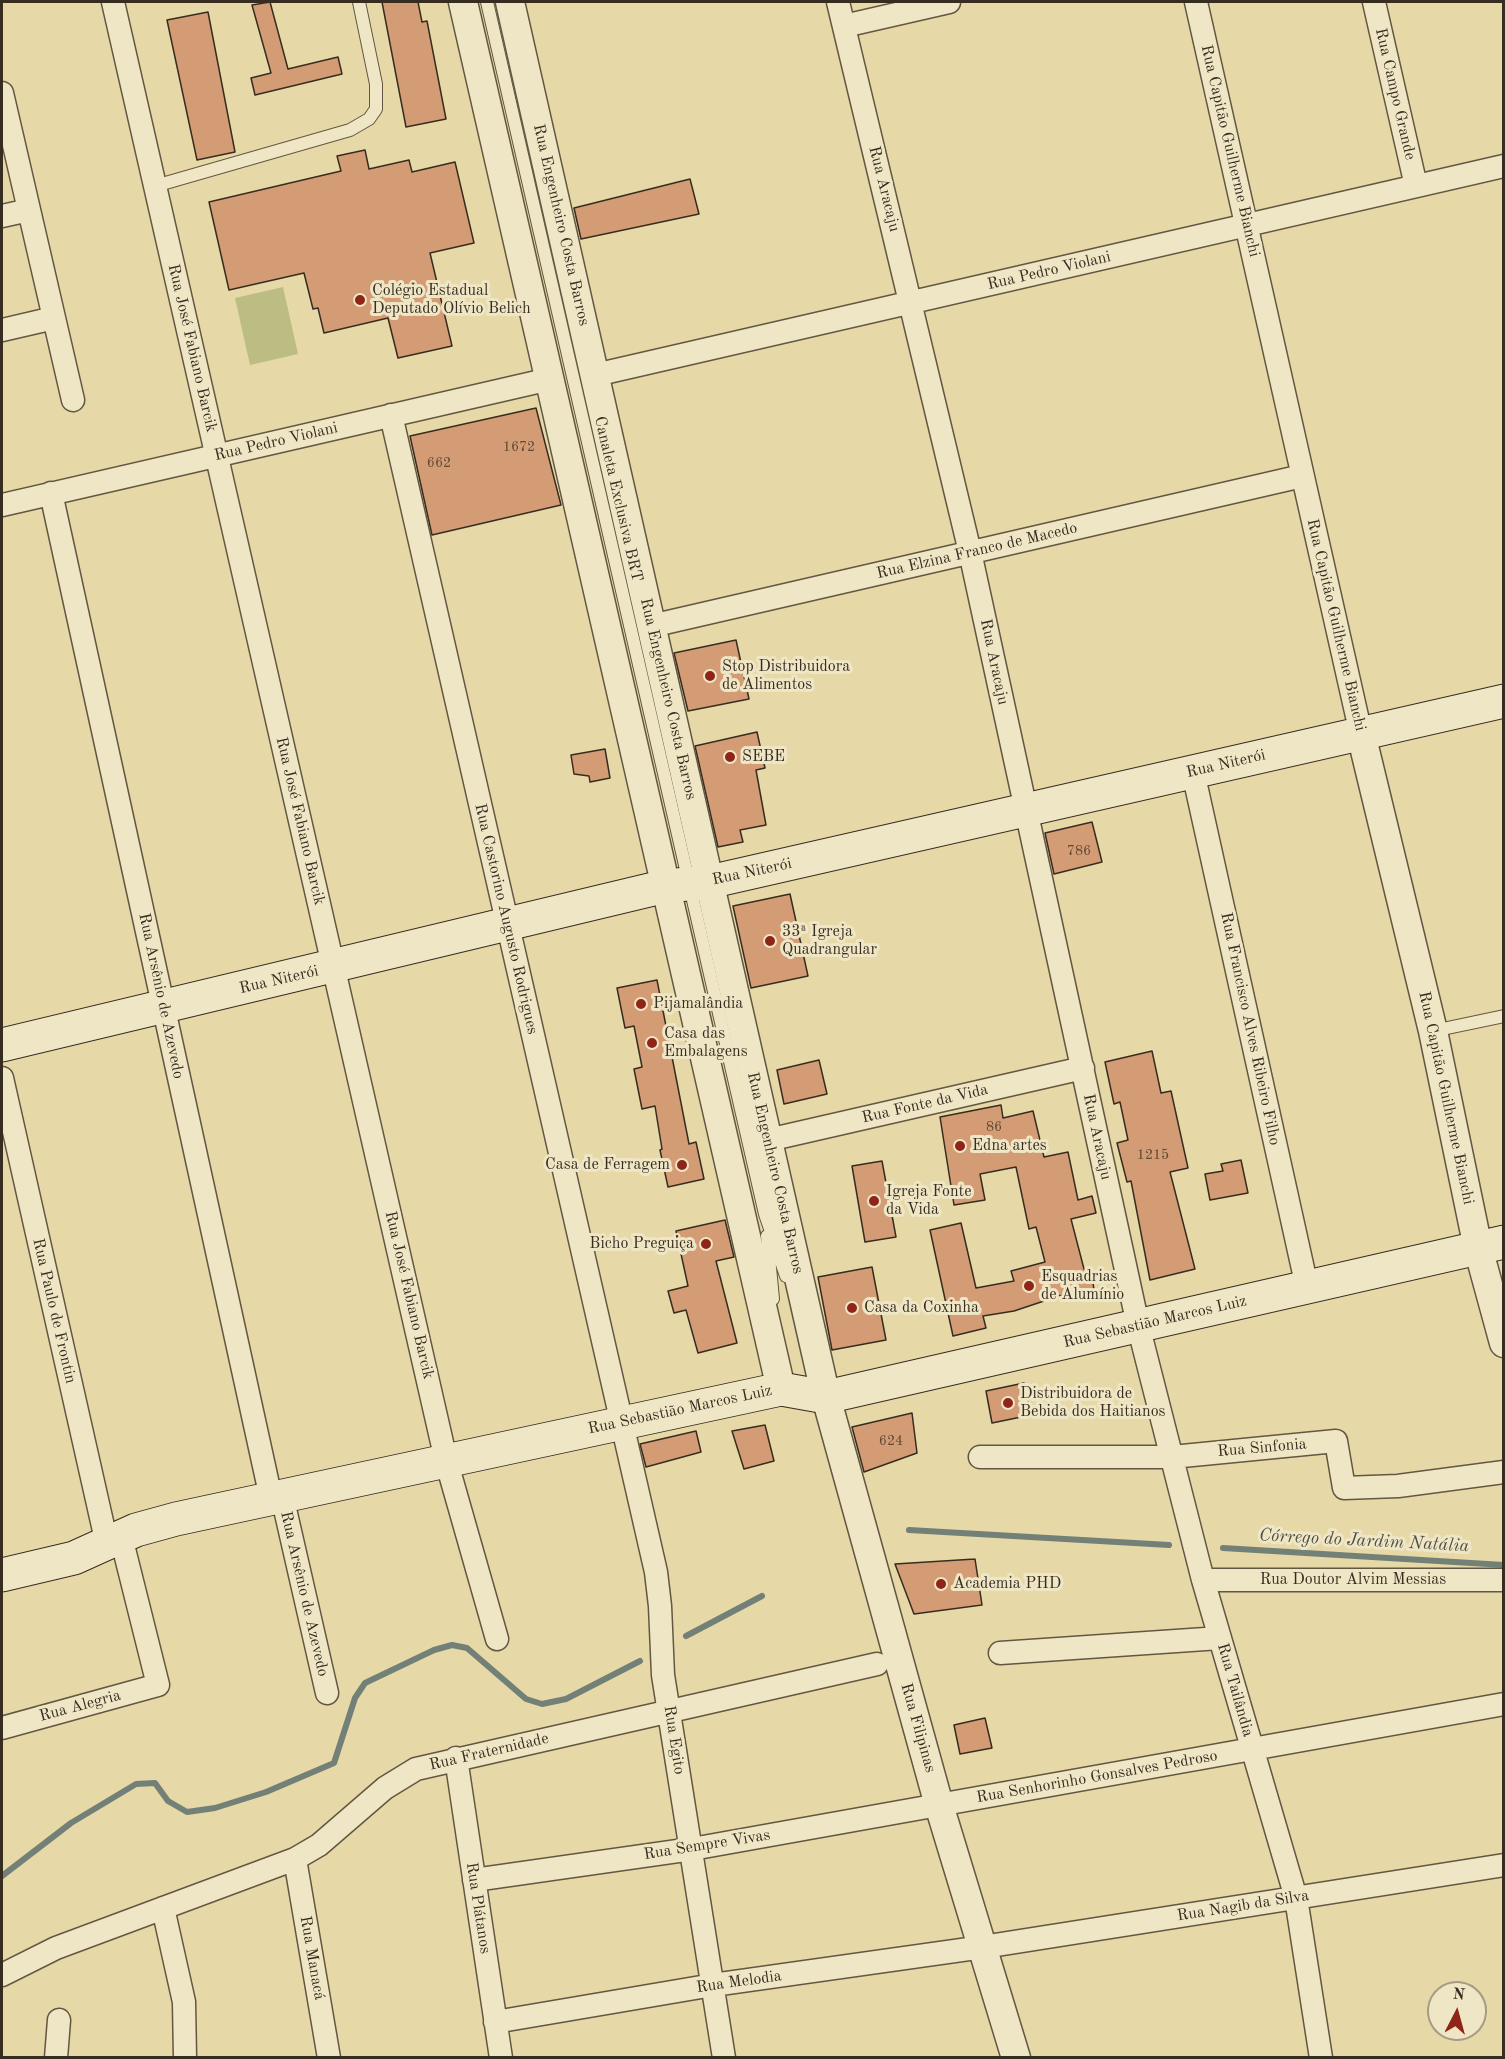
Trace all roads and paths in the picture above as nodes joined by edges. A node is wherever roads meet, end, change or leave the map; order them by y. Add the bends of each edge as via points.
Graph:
1 (113, 2) edge
2 (359, 2) edge
3 (463, 2) edge
4 (487, 2) edge
5 (510, 2) edge
6 (838, 2) edge
7 (949, 2) edge
8 (1197, 2) edge
9 (1374, 2) edge
10 (844, 26) junction
11 (2, 101) edge
12 (1503, 166) edge
13 (155, 186) junction
14 (1416, 186) junction
15 (29, 210) junction
16 (2, 216) edge
17 (1248, 225) junction
18 (911, 302) junction
19 (54, 318) junction
20 (2, 330) edge
21 (595, 375) junction
22 (550, 379) junction
23 (73, 400) dead end
24 (391, 416) junction
25 (216, 455) junction
26 (1302, 476) junction
27 (51, 493) junction
28 (2, 505) edge
29 (970, 552) junction
30 (651, 626) junction
31 (1503, 701) edge
32 (1361, 734) junction
33 (1193, 772) junction
34 (1026, 810) junction
35 (688, 884) junction
36 (507, 924) junction
37 (333, 967) junction
38 (164, 1007) junction
39 (1503, 1016) edge
40 (1433, 1031) junction
41 (2, 1045) edge
42 (1083, 1068) junction
43 (2, 1078) edge
44 (768, 1140) junction
45 (765, 1214) junction
46 (1491, 1245) edge
47 (1307, 1287) junction
48 (1138, 1325) junction
49 (1503, 1343) edge
50 (781, 1389) junction
51 (825, 1397) junction
52 (621, 1423) junction
53 (980, 1457) dead end
54 (1172, 1457) junction
55 (446, 1460) junction
56 (1503, 1472) edge
57 (276, 1497) junction
58 (114, 1541) junction
59 (2, 1575) edge
60 (1203, 1580) junction
61 (1503, 1580) edge
62 (1220, 1638) junction
63 (497, 1639) dead end
64 (1000, 1653) dead end
65 (877, 1664) dead end
66 (158, 1685) joint
67 (327, 1693) dead end
68 (1503, 1704) edge
69 (669, 1713) junction
70 (2, 1728) edge
71 (1252, 1749) junction
72 (456, 1758) junction
73 (939, 1805) junction
74 (692, 1849) junction
75 (295, 1860) junction
76 (1503, 1865) edge
77 (474, 1880) junction
78 (1296, 1898) junction
79 (163, 1908) junction
80 (983, 1947) junction
81 (2, 1975) edge
82 (713, 1985) junction
83 (59, 2020) dead end
84 (495, 2022) junction
85 (56, 2058) edge
86 (185, 2058) edge
87 (329, 2058) edge
88 (501, 2058) edge
89 (724, 2058) edge
90 (1016, 2058) edge
91 (1321, 2058) edge

1 - 13 street, Rua José Fabiano Barcik
2 - 13 lane via 376,84 376,109 369,119 350,130
3 - 22 street, Rua Engenheiro Costa Barros
4 - 35 lane, Canaleta Exclusiva BRT
5 - 21 street, Rua Engenheiro Costa Barros
6 - 10 street, Rua Aracaju
7 - 10 street
8 - 17 street, Rua Capitão Guilherme Bianchi
9 - 14 street, Rua Campo Grande
10 - 18 street, Rua Aracaju
11 - 15 street
12 - 14 street, Rua Pedro Violani
13 - 25 street, Rua José Fabiano Barcik
14 - 17 street, Rua Pedro Violani
15 - 16 street
15 - 19 street
17 - 18 street, Rua Pedro Violani
17 - 26 street, Rua Capitão Guilherme Bianchi
18 - 21 street, Rua Pedro Violani
18 - 29 street, Rua Aracaju
19 - 20 street
19 - 23 street
21 - 30 street, Rua Engenheiro Costa Barros
22 - 24 street, Rua Pedro Violani
22 - 35 street, Rua Engenheiro Costa Barros
24 - 25 street, Rua Pedro Violani
24 - 36 street, Rua Castorino Augusto Rodrigues
25 - 27 street, Rua Pedro Violani
25 - 37 street, Rua José Fabiano Barcik
26 - 29 street, Rua Elzina Franco de Macedo
26 - 32 street, Rua Capitão Guilherme Bianchi
27 - 28 street, Rua Pedro Violani
27 - 38 street, Rua Arsênio de Azevedo
29 - 30 street, Rua Elzina Franco de Macedo
29 - 34 street, Rua Aracaju
30 - 35 street, Rua Engenheiro Costa Barros
31 - 32 main road, Rua Niterói
32 - 33 main road, Rua Niterói
32 - 40 street, Rua Capitão Guilherme Bianchi
33 - 34 main road, Rua Niterói
33 - 47 street, Rua Francisco Alves Ribeiro Filho
34 - 35 main road, Rua Niterói
34 - 42 street, Rua Aracaju
35 - 36 main road, Rua Niterói
35 - 44 street, Rua Engenheiro Costa Barros
35 - 45 lane, Canaleta Exclusiva BRT
35 - 50 street, Rua Engenheiro Costa Barros
36 - 37 main road, Rua Niterói
36 - 52 street, Rua Castorino Augusto Rodrigues
37 - 38 main road, Rua Niterói
37 - 55 street, Rua José Fabiano Barcik
38 - 41 main road, Rua Niterói
38 - 57 street, Rua Arsênio de Azevedo
39 - 40 lane
40 - 46 street, Rua Capitão Guilherme Bianchi
42 - 44 street, Rua Fonte da Vida
42 - 48 street, Rua Aracaju
43 - 58 street, Rua Paulo de Frontin
44 - 51 street, Rua Engenheiro Costa Barros
45 - 50 lane, Canaleta Exclusiva BRT
45 - 51 lane, Canaleta Exclusiva BRT
46 - 47 main road, Rua Sebastião Marcos Luiz
46 - 49 street, Rua Capitão Guilherme Bianchi
47 - 48 main road, Rua Sebastião Marcos Luiz
48 - 51 main road, Rua Sebastião Marcos Luiz
48 - 54 street, Rua Tailândia
50 - 51 main road, Rua Sebastião Marcos Luiz
50 - 52 main road, Rua Sebastião Marcos Luiz
51 - 73 street, Rua Filipinas
52 - 55 main road, Rua Sebastião Marcos Luiz
52 - 69 street, Rua Egito via 659,1589
53 - 54 street, Rua Sinfonia
54 - 56 street, Rua Sinfonia via 1336,1441 1344,1488 1398,1486
54 - 60 street, Rua Tailândia
55 - 57 main road, Rua Sebastião Marcos Luiz
55 - 63 street, Rua José Fabiano Barcik
57 - 58 main road, Rua Sebastião Marcos Luiz via 157,1523
57 - 67 street, Rua Arsênio de Azevedo
58 - 59 main road, Rua Sebastião Marcos Luiz via 74,1558
58 - 66 street, Rua Paulo de Frontin
60 - 61 street, Rua Doutor Alvim Messias
60 - 62 street, Rua Tailândia
62 - 64 street
62 - 71 street, Rua Tailândia
65 - 69 street, Rua Fraternidade
66 - 70 street, Rua Alegria
68 - 71 street, Rua Senhorinho Gonsalves Pedroso
69 - 72 street, Rua Fraternidade
69 - 74 street, Rua Egito
71 - 73 street, Rua Senhorinho Gonsalves Pedroso
71 - 78 street, Rua Tailândia
72 - 75 street, Rua Fraternidade via 400,1777 319,1845
72 - 77 street, Rua Plátanos
73 - 74 street, Rua Sempre Vivas
73 - 80 street, Rua Filipinas
74 - 77 street, Rua Sempre Vivas
74 - 82 street, Rua Egito
75 - 79 street, Rua Fraternidade
75 - 87 street, Rua Manacá
76 - 78 street, Rua Nagib da Silva
77 - 84 street, Rua Plátanos
78 - 80 street, Rua Nagib da Silva
78 - 91 street, Rua Tailândia
79 - 81 street, Rua Fraternidade via 56,1948
79 - 86 street via 184,2002
80 - 82 street, Rua Melodia
80 - 90 street, Rua Filipinas
82 - 84 street, Rua Melodia
82 - 89 street, Rua Egito
83 - 85 street
84 - 88 street, Rua Plátanos

